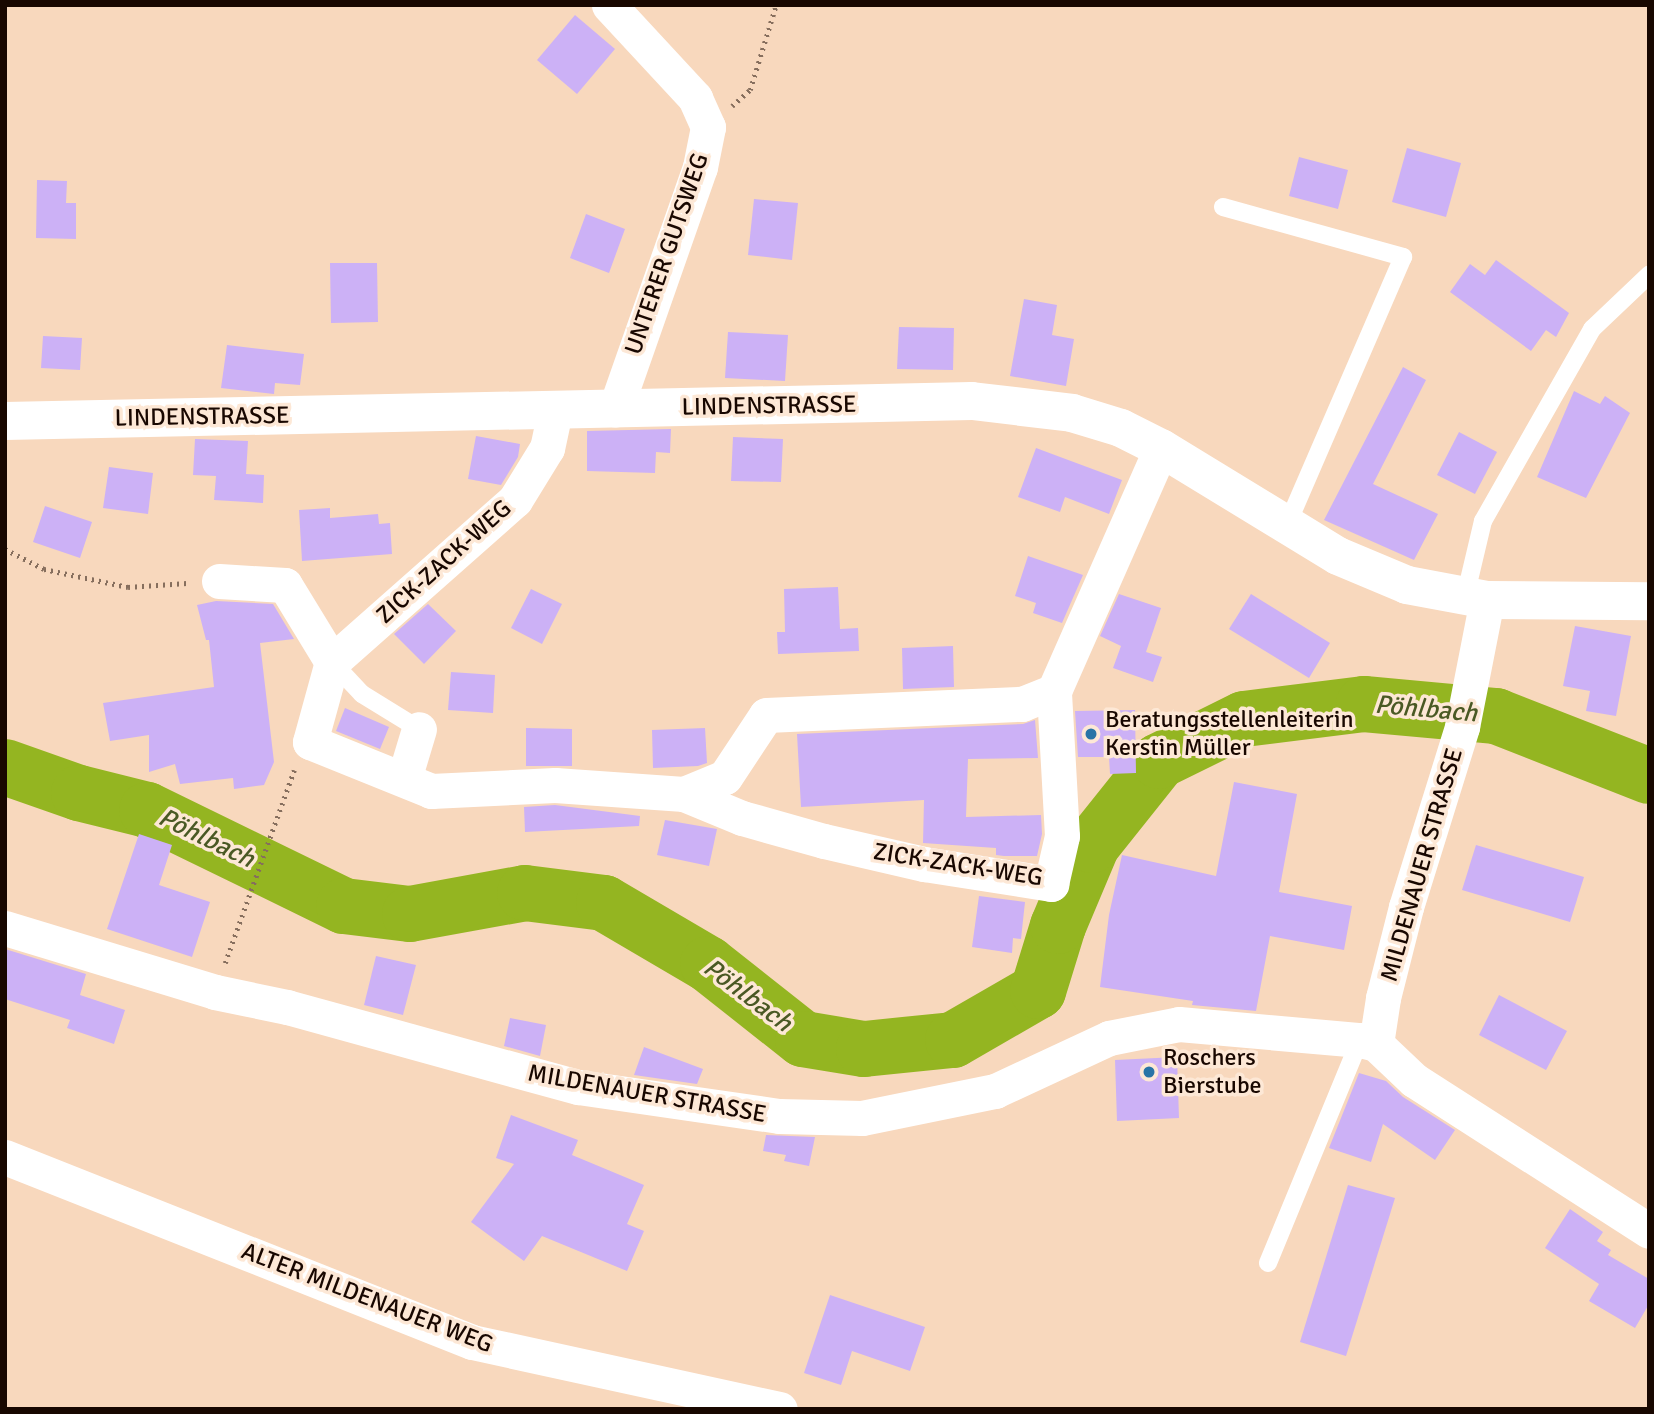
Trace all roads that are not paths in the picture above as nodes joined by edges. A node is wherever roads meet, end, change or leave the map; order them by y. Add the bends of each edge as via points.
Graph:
1 (610, 5) edge
2 (1223, 207) dead end
3 (1649, 275) edge
4 (614, 410) junction
5 (555, 411) junction
6 (5, 421) edge
7 (1161, 448) junction
8 (1287, 525) junction
9 (219, 580) road end
10 (1476, 599) junction
11 (1649, 601) edge
12 (332, 662) junction
13 (1054, 691) junction
14 (419, 729) joint
15 (404, 779) junction
16 (684, 794) junction
17 (5, 928) edge
18 (1368, 1042) junction
19 (5, 1157) edge
20 (1649, 1231) edge
21 (1268, 1263) dead end
22 (780, 1409) edge

1 - 4 street, UNTERER GUTSWEG via 695,98 708,127 700,167
2 - 8 lane via 1403,257
3 - 10 lane via 1592,329 1482,520
4 - 5 main road, LINDENSTRASSE
4 - 7 main road, LINDENSTRASSE via 971,401 1072,413 1121,428
5 - 6 main road, LINDENSTRASSE
5 - 12 street, ZICK-ZACK-WEG via 547,448 515,500
7 - 8 main road, LINDENSTRASSE
7 - 13 street, ZICK-ZACK-WEG
8 - 10 main road, LINDENSTRASSE via 1338,556 1407,585
9 - 12 street via 285,585
10 - 11 main road, LINDENSTRASSE
10 - 18 street, MILDENAUER STRASSE via 1462,727
12 - 14 lane via 362,694
12 - 15 street, ZICK-ZACK-WEG via 310,742
13 - 16 street, ZICK-ZACK-WEG via 1022,704 766,715 725,777
13 - 16 street, ZICK-ZACK-WEG via 1062,836 1051,884 924,864 824,841 742,818
14 - 15 street
15 - 16 street, ZICK-ZACK-WEG via 431,791 555,785
17 - 18 street, MILDENAUER STRASSE via 215,992 287,1007 578,1087 779,1116 862,1118 995,1091 1109,1038 1179,1024
18 - 20 street via 1414,1080
18 - 21 lane
19 - 22 street, ALTER MILDENAUER WEG via 472,1342

